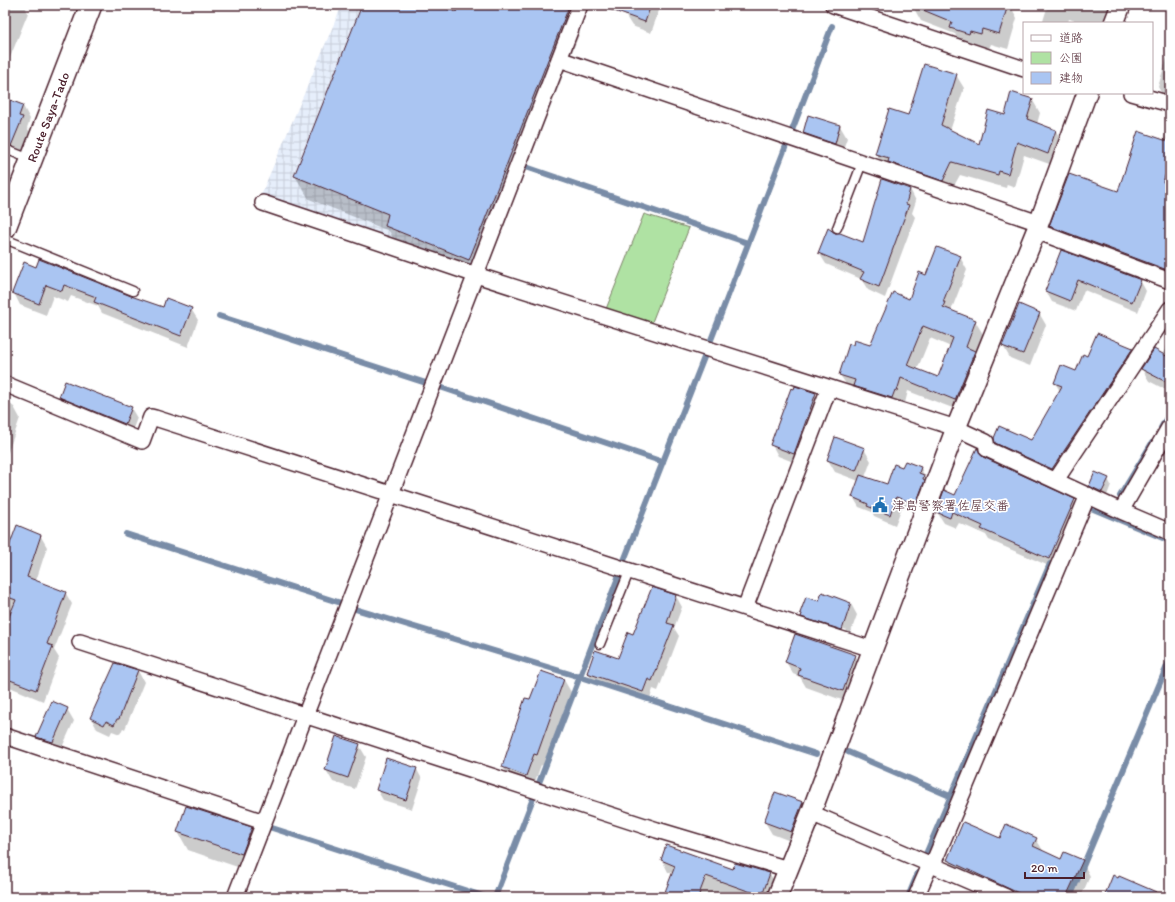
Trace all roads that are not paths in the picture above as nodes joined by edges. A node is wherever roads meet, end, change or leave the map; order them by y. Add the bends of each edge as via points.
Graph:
1 (580, 5) edge
2 (833, 5) edge
3 (1121, 5) edge
4 (87, 6) edge
5 (1114, 22) edge
6 (559, 59) junction
7 (1023, 69) edge
8 (1087, 94) edge
9 (1135, 94) edge
10 (1170, 104) edge
11 (5, 149) edge
12 (32, 160) junction
13 (862, 163) junction
14 (262, 203) dead end
15 (1037, 227) junction
16 (5, 228) edge
17 (837, 228) dead end
18 (5, 239) edge
19 (476, 275) junction
20 (1170, 281) edge
21 (134, 291) dead end
22 (1170, 309) edge
23 (5, 384) edge
24 (829, 388) junction
25 (1170, 426) edge
26 (956, 428) junction
27 (1056, 480) junction
28 (392, 494) junction
29 (1088, 495) junction
30 (1121, 511) junction
31 (1170, 532) edge
32 (629, 572) junction
33 (745, 608) junction
34 (80, 642) dead end
35 (600, 644) dead end
36 (872, 649) junction
37 (306, 716) junction
38 (16, 740) edge
39 (811, 813) junction
40 (264, 822) junction
41 (930, 865) junction
42 (788, 869) junction
43 (235, 897) edge
44 (777, 897) edge
45 (916, 897) edge
46 (1006, 897) edge

1 - 6 street
2 - 7 street
3 - 5 street
4 - 12 main road, Route Saya-Tado
6 - 13 street
6 - 19 street
8 - 15 street
9 - 10 street
11 - 12 lane
12 - 16 main road, Route Saya-Tado
13 - 15 street
13 - 17 lane
14 - 19 street
15 - 20 street
15 - 26 street
18 - 21 lane
19 - 24 street
19 - 28 street
22 - 27 street
23 - 28 street via 142,441 151,418 159,419
24 - 26 street
24 - 33 street
25 - 30 street
26 - 27 street via 986,442 987,449
26 - 36 street
27 - 29 street
28 - 32 street
28 - 37 street
29 - 30 street
29 - 41 street via 935,859
30 - 31 street
32 - 33 street
32 - 35 lane
33 - 36 street
34 - 37 street
36 - 39 street
37 - 40 street
37 - 42 street via 657,830
38 - 40 street
39 - 41 street
39 - 42 street
40 - 43 street
41 - 45 street
41 - 46 street
42 - 44 street

